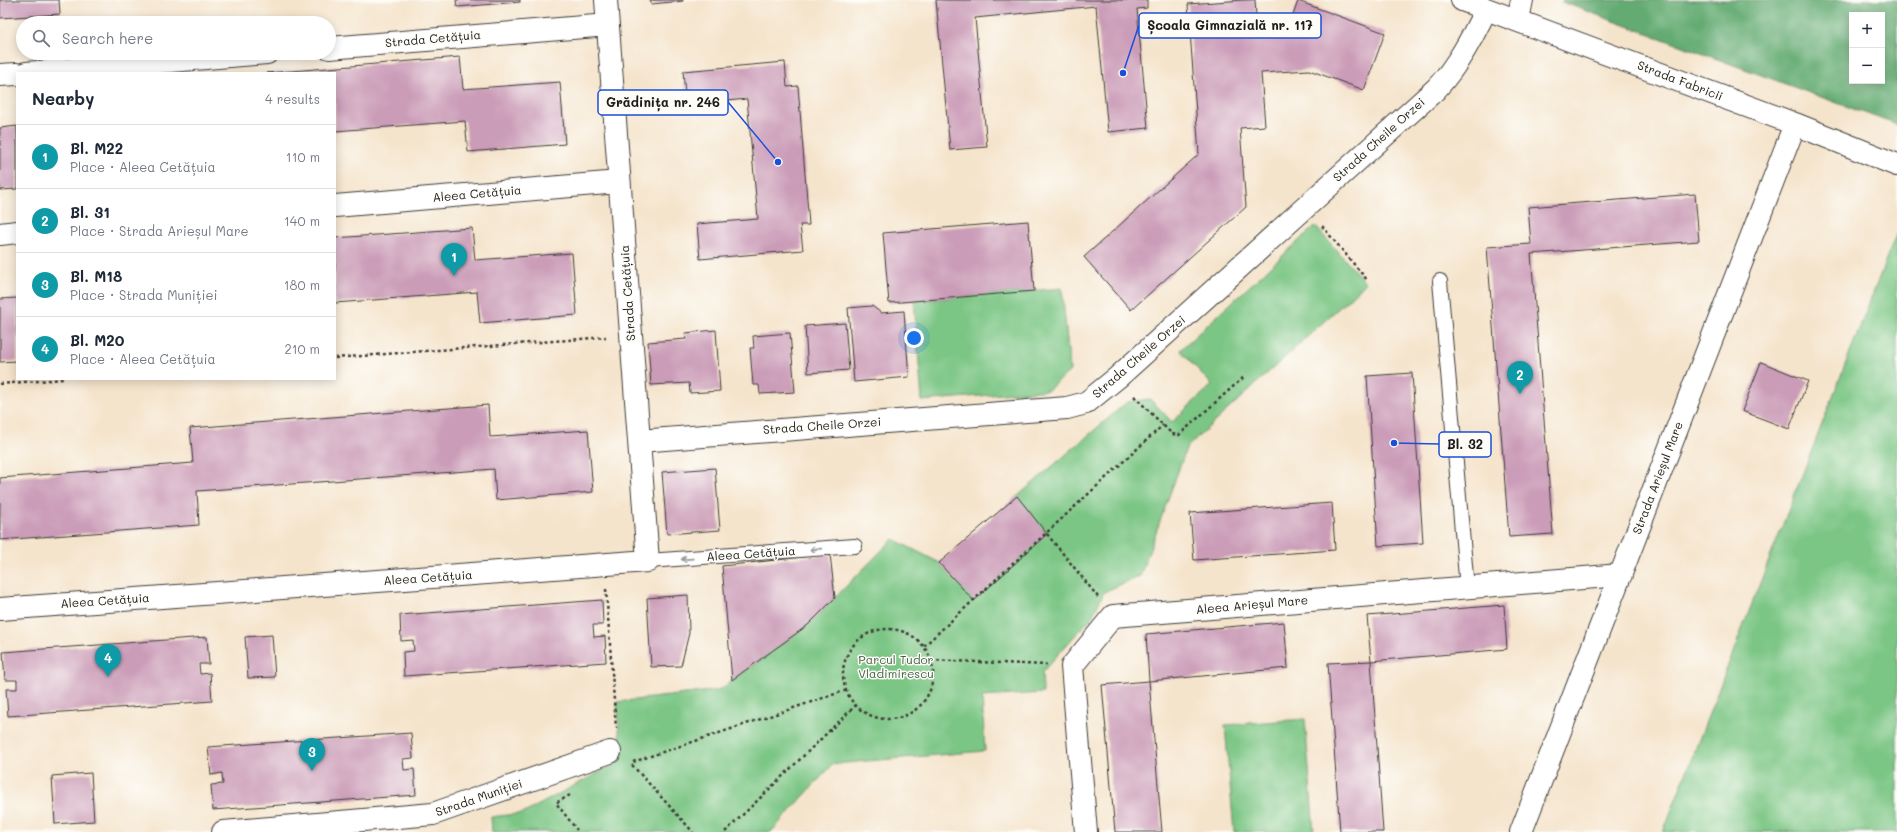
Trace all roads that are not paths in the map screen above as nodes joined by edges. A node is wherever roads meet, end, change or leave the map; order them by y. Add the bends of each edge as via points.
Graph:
1 (606, 0) edge
2 (1462, 0) edge
3 (1486, 9) junction
4 (1520, 10) edge
5 (608, 25) junction
6 (336, 47) edge
7 (183, 60) edge
8 (38, 72) edge
9 (16, 74) edge
10 (0, 75) edge
11 (1796, 124) junction
12 (1897, 165) edge
13 (620, 182) junction
14 (336, 206) edge
15 (16, 232) edge
16 (0, 234) edge
17 (1440, 281) dead end
18 (639, 441) junction
19 (855, 546) dead end
20 (648, 562) junction
21 (1621, 575) junction
22 (1467, 588) junction
23 (0, 609) edge
24 (618, 751) road end
25 (223, 832) edge
26 (1086, 832) edge
27 (1521, 832) edge

1 - 5 street, Strada Cetățuia
2 - 3 street, Strada Fabricii
3 - 4 street, Strada Fabricii
3 - 18 street, Strada Cheile Orzei via 1467,47 1436,89 1118,377 1086,403 1067,408
4 - 11 street, Strada Fabricii
5 - 6 street, Strada Cetățuia
5 - 13 street, Strada Cetățuia
7 - 8 street
9 - 10 street
11 - 12 street, Strada Fabricii
11 - 21 street, Strada Arieșul Mare
13 - 14 street, Aleea Cetățuia
13 - 18 street, Strada Cetățuia
15 - 16 street
17 - 22 lane
18 - 20 street, Strada Cetățuia
19 -> 20 lane, Aleea Cetățuia
20 - 23 street, Aleea Cetățuia
21 - 22 street, Aleea Arieșul Mare
21 - 27 street, Strada Arieșul Mare
22 - 26 street, Aleea Arieșul Mare via 1113,616 1072,666
24 - 25 street, Strada Muniției via 433,814

